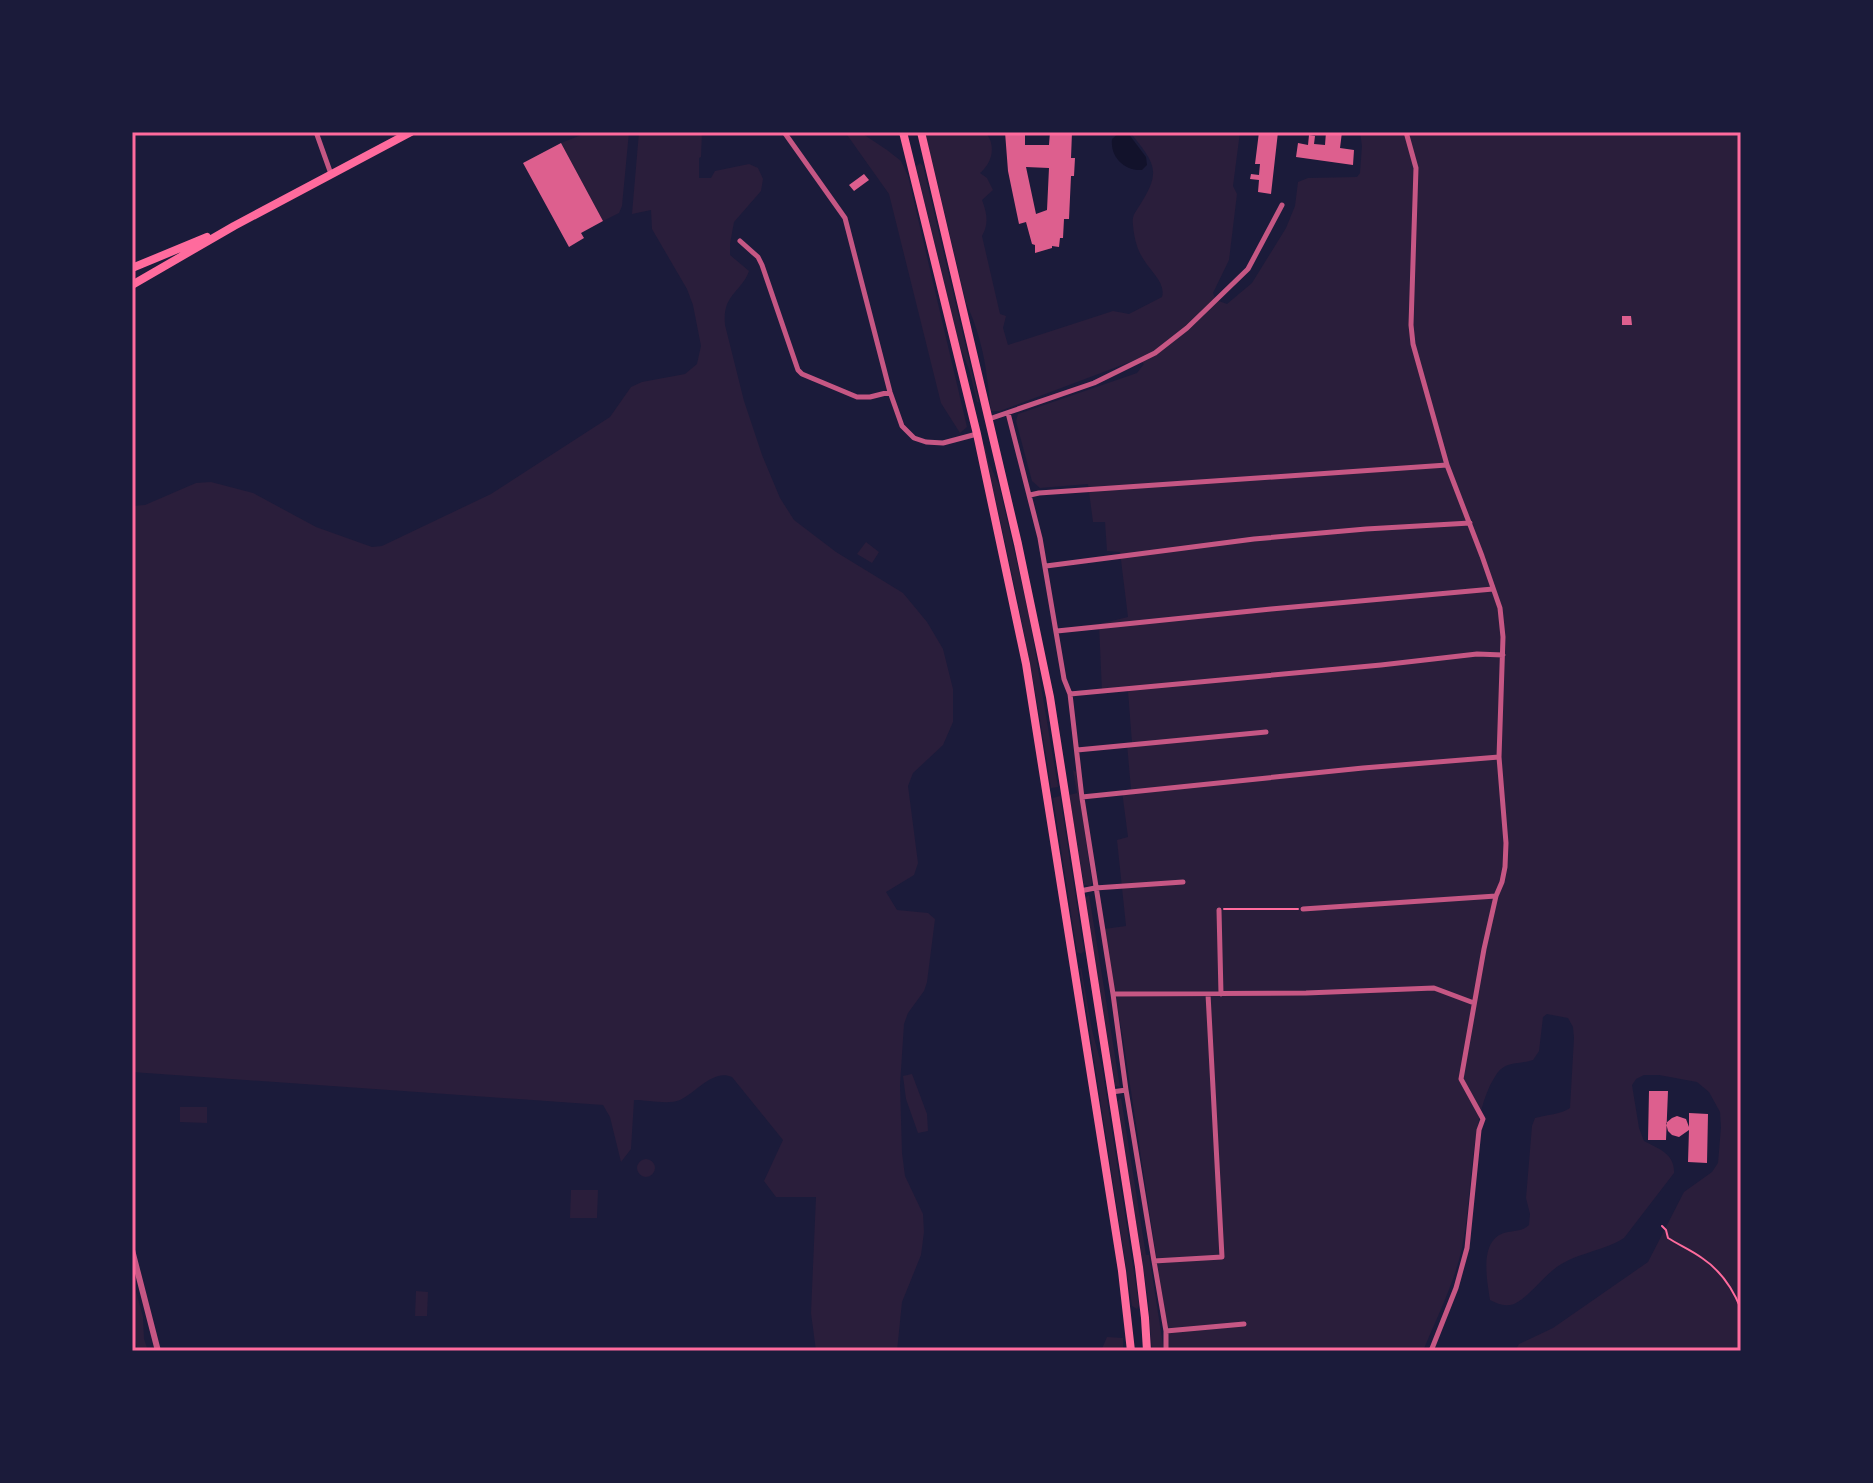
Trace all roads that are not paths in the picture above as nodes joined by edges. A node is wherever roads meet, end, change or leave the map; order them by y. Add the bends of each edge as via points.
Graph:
1 (316, 132) edge
2 (411, 132) edge
3 (784, 132) edge
4 (903, 132) edge
5 (921, 132) edge
6 (1406, 132) edge
7 (331, 174) junction
8 (1282, 205) dead end
9 (234, 226) junction
10 (740, 241) dead end
11 (133, 267) edge
12 (135, 283) edge
13 (890, 392) junction
14 (1008, 413) junction
15 (989, 419) junction
16 (992, 430) junction
17 (977, 434) junction
18 (1447, 465) junction
19 (1030, 495) junction
20 (1470, 523) junction
21 (1045, 566) junction
22 (1493, 589) junction
23 (1057, 631) junction
24 (1503, 655) junction
25 (1070, 694) junction
26 (1266, 732) dead end
27 (1077, 750) junction
28 (1499, 757) junction
29 (1082, 798) junction
30 (1183, 882) dead end
31 (1095, 888) junction
32 (1080, 891) junction
33 (1496, 896) junction
34 (1303, 909) road end
35 (1219, 910) road end
36 (1090, 955) junction
37 (1073, 958) junction
38 (1113, 994) junction
39 (1208, 994) junction
40 (1221, 994) junction
41 (1474, 1003) junction
42 (1126, 1090) junction
43 (1111, 1092) junction
44 (132, 1250) edge
45 (1154, 1261) junction
46 (1145, 1318) junction
47 (1129, 1320) junction
48 (1244, 1324) dead end
49 (1166, 1331) junction
50 (158, 1351) edge
51 (1131, 1351) edge
52 (1147, 1351) edge
53 (1166, 1351) edge
54 (1431, 1351) edge

1 - 7 street
2 - 7 main road
3 - 13 street via 845,218
4 - 17 main road
5 - 15 main road
6 - 18 street via 1416,168 1413,344
7 - 9 main road
8 - 14 street via 1248,269 1155,353 1094,383
9 - 11 main road
9 - 12 main road
10 - 13 street via 762,265 798,370 857,397
11 - 12 main road
13 - 17 street via 898,420 914,438 943,443
14 - 15 street
14 - 19 street
15 - 16 main road
16 - 17 main road
16 - 32 main road via 1050,697
17 - 37 main road via 1026,664
18 - 19 street
18 - 20 street
19 - 21 street
20 - 21 street via 1254,539
20 - 22 street
21 - 23 street
22 - 23 street
22 - 24 street via 1500,608
23 - 25 street
24 - 25 street
24 - 28 street
25 - 27 street
26 - 27 street
27 - 29 street
28 - 29 street
28 - 33 street via 1506,843
29 - 31 street
30 - 31 street
31 - 32 street
31 - 38 street
32 - 36 main road
33 - 34 street
33 - 41 street
35 - 40 street
36 - 37 main road
36 - 43 main road
37 - 47 main road
38 - 39 street
38 - 42 street
39 - 40 street
39 - 45 street via 1222,1257
40 - 41 street via 1434,988
41 - 54 street via 1461,1079 1483,1119 1469,1235 1456,1288
42 - 43 street
42 - 45 street
43 - 46 main road
44 - 50 street
45 - 49 street
46 - 47 main road
46 - 52 main road
47 - 51 main road
48 - 49 street
49 - 53 street

